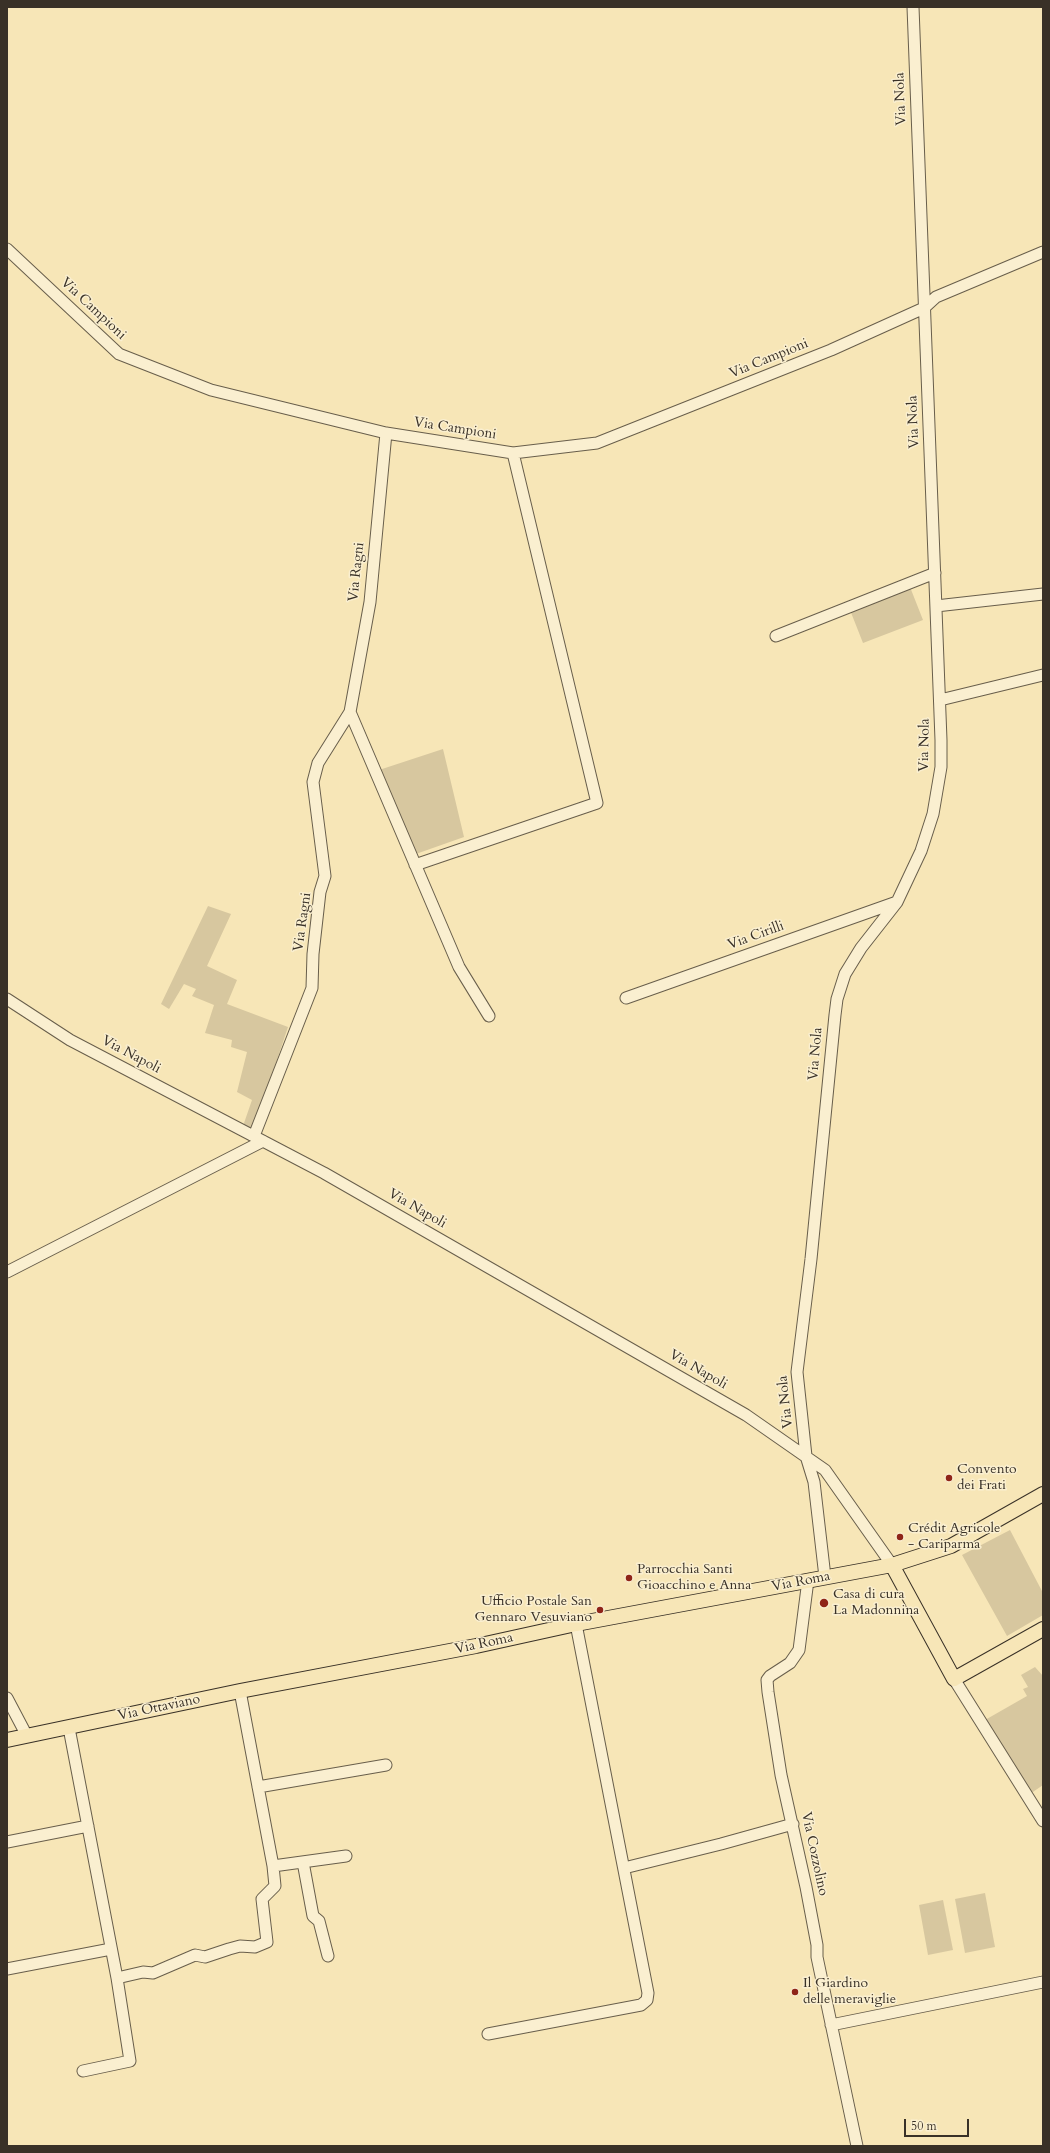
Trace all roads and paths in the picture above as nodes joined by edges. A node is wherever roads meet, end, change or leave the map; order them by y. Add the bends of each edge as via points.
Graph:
1 (913, 7) edge
2 (7, 249) edge
3 (1043, 252) edge
4 (924, 308) junction
5 (386, 433) junction
6 (513, 453) junction
7 (934, 573) junction
8 (1043, 594) edge
9 (936, 606) junction
10 (776, 636) dead end
11 (1043, 675) edge
12 (940, 700) junction
13 (350, 712) junction
14 (415, 865) junction
15 (897, 902) junction
16 (626, 998) dead end
17 (7, 999) edge
18 (489, 1016) dead end
19 (259, 1139) junction
20 (7, 1272) edge
21 (806, 1456) junction
22 (1043, 1494) edge
23 (892, 1565) junction
24 (825, 1577) junction
25 (808, 1580) junction
26 (576, 1624) junction
27 (1043, 1630) edge
28 (310, 1677) joint
29 (954, 1679) junction
30 (240, 1690) junction
31 (7, 1698) edge
32 (69, 1728) junction
33 (27, 1736) junction
34 (7, 1740) edge
35 (386, 1765) dead end
36 (258, 1788) junction
37 (1043, 1821) edge
38 (793, 1824) junction
39 (88, 1826) junction
40 (7, 1842) edge
41 (346, 1856) dead end
42 (303, 1862) junction
43 (273, 1866) junction
44 (624, 1868) junction
45 (111, 1949) junction
46 (328, 1956) dead end
47 (7, 1969) edge
48 (117, 1978) junction
49 (1043, 1982) edge
50 (831, 2025) junction
51 (488, 2034) dead end
52 (83, 2072) dead end
53 (857, 2146) edge

1 - 4 street, Via Nola
2 - 5 street, Via Campioni via 119,354 211,390
3 - 4 street, Via Campioni via 936,297
4 - 6 street, Via Campioni via 831,350 597,443
4 - 7 street, Via Nola
5 - 6 street, Via Campioni
5 - 13 street, Via Ragni via 370,602
6 - 14 street via 597,803
7 - 9 street, Via Nola
7 - 10 street
8 - 9 street
9 - 12 street, Via Nola
11 - 12 street
12 - 15 street, Via Nola via 941,767 936,800 921,851
13 - 14 street
13 - 19 street, Via Ragni via 318,763 313,782 325,876 320,892 312,988
14 - 18 street via 459,967
15 - 16 street, Via Cirilli
15 - 21 street, Via Nola via 850,964 837,999 797,1372
17 - 19 street, Via Napoli via 70,1040
19 - 20 street
19 - 21 street, Via Napoli via 324,1173 746,1415
21 - 23 street, Via Napoli via 825,1470
21 - 24 street, Via Nola via 814,1482
22 - 23 main road, Via Roma via 951,1546
23 - 24 main road, Via Roma
23 - 29 main road
24 - 25 main road, Via Roma
25 - 26 main road, Via Roma
25 - 38 street, Via Cozzolino via 799,1650 790,1663 767,1680 781,1775
26 - 28 main road, Via Roma via 476,1646
26 - 44 street
27 - 29 main road
28 - 30 main road, Via Ottaviano
29 - 37 street
30 - 32 main road, Via Ottaviano
30 - 36 street
31 - 33 street
32 - 33 main road, Via Ottaviano
32 - 39 street
33 - 34 main road, Via Ottaviano
35 - 36 street
36 - 43 street
38 - 44 street
38 - 50 street, Via Cozzolino
39 - 40 street
39 - 45 street
41 - 42 street
42 - 43 street
42 - 46 street via 313,1916 319,1921
43 - 48 street via 275,1886 262,1898 266,1942 255,1947 229,1948 205,1957 195,1956 153,1973 142,1972
44 - 51 street via 648,1994 647,2000 641,2005
45 - 47 street
45 - 48 street
48 - 52 street via 130,2062
49 - 50 street
50 - 53 street, Via Cozzolino

